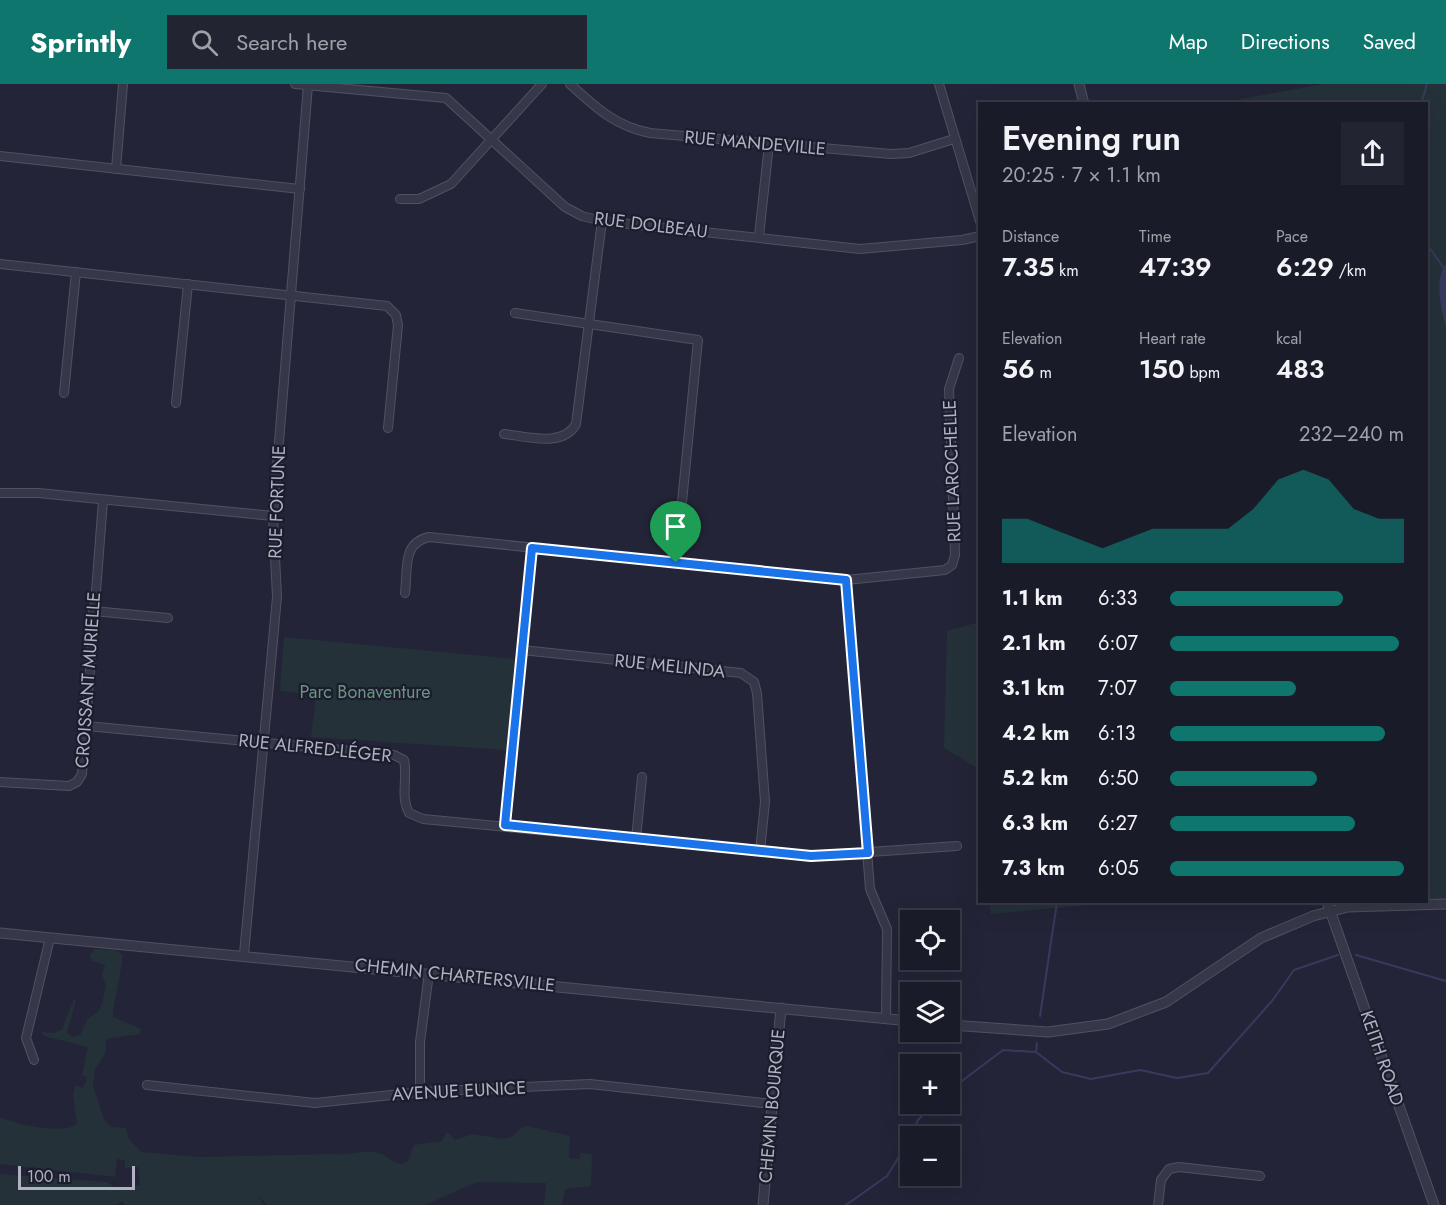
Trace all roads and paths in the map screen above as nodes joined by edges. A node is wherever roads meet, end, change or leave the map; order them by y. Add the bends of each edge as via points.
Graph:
1 (123, 84) edge
2 (295, 84) edge
3 (542, 84) edge
4 (570, 84) edge
5 (939, 84) edge
6 (1078, 84) edge
7 (308, 86) junction
8 (1083, 102) edge
9 (954, 139) junction
10 (490, 140) junction
11 (769, 144) junction
12 (0, 156) edge
13 (116, 169) junction
14 (300, 189) junction
15 (400, 200) dead end
16 (978, 215) edge
17 (602, 221) junction
18 (759, 236) junction
19 (978, 236) edge
20 (0, 264) edge
21 (76, 272) junction
22 (188, 284) junction
23 (289, 295) junction
24 (515, 313) dead end
25 (589, 324) junction
26 (959, 358) dead end
27 (64, 393) dead end
28 (176, 403) dead end
29 (388, 428) dead end
30 (504, 434) dead end
31 (0, 493) edge
32 (103, 500) junction
33 (273, 516) junction
34 (532, 548) junction
35 (676, 563) junction
36 (846, 580) junction
37 (405, 593) dead end
38 (93, 610) junction
39 (168, 618) dead end
40 (522, 650) junction
41 (87, 726) junction
42 (264, 742) junction
43 (642, 777) dead end
44 (0, 782) edge
45 (505, 825) junction
46 (636, 839) junction
47 (957, 846) dead end
48 (760, 852) junction
49 (868, 853) junction
50 (1446, 904) edge
51 (1328, 906) edge
52 (0, 933) edge
53 (50, 938) junction
54 (244, 954) junction
55 (429, 973) junction
56 (781, 1008) junction
57 (886, 1018) junction
58 (900, 1020) edge
59 (960, 1026) edge
60 (33, 1060) dead end
61 (147, 1085) dead end
62 (420, 1092) junction
63 (772, 1104) junction
64 (1260, 1176) dead end
65 (763, 1205) edge
66 (1158, 1205) edge
67 (1434, 1205) edge

1 - 13 street
2 - 7 street, RUE DOLBEAU
3 - 10 street
4 - 11 street, RUE MANDEVILLE via 609,118 636,130
5 - 9 street
6 - 8 street
7 - 10 street, RUE DOLBEAU via 446,98
7 - 14 street, RUE FORTUNE
9 - 11 street, RUE MANDEVILLE via 909,153 891,154
9 - 16 street
10 - 15 street via 451,184 419,199
10 - 17 street, RUE DOLBEAU via 566,207
11 - 18 street
12 - 13 street
13 - 14 street
14 - 23 street, RUE FORTUNE
17 - 18 street, RUE DOLBEAU
17 - 25 street
18 - 19 street, RUE DOLBEAU via 860,249
20 - 21 street
21 - 22 street
21 - 27 street
22 - 23 street
22 - 28 street
23 - 29 street via 382,305 394,312 398,325
23 - 33 street, RUE FORTUNE
24 - 25 street
25 - 30 street via 578,418 573,430 557,439
25 - 35 street via 698,340
26 - 36 street, RUE LAROCHELLE via 949,390 955,555 952,566 941,571
31 - 32 street
32 - 33 street
32 - 38 street, CROISSANT MURIELLE
33 - 42 street, RUE FORTUNE via 277,597
34 - 35 street, RUE LAROCHELLE
34 - 37 street, RUE LAROCHELLE via 429,537 416,540 410,548
34 - 40 street
35 - 36 street, RUE LAROCHELLE
36 - 49 street
38 - 39 street
38 - 41 street, CROISSANT MURIELLE
40 - 45 street
40 - 48 street, RUE MELINDA via 741,673 750,678 757,693 765,802
41 - 42 street, RUE ALFRED-LÉGER
41 - 44 street, CROISSANT MURIELLE via 83,770 73,784 62,787
42 - 45 street, RUE ALFRED-LÉGER via 394,755 404,760 407,773 403,803 409,813 423,819
42 - 54 street, RUE FORTUNE
43 - 46 street
45 - 46 street, RUE ALFRED-LÉGER
46 - 48 street, RUE ALFRED-LÉGER
47 - 49 street, RUE ALFRED-LÉGER
48 - 49 street, RUE ALFRED-LÉGER via 822,857
49 - 57 street via 870,889 887,929
50 - 51 street
51 - 59 street via 1261,938 1166,1002 1119,1021 1055,1031
51 - 67 street, KEITH ROAD
52 - 53 street, CHEMIN CHARTERSVILLE
53 - 54 street, CHEMIN CHARTERSVILLE
53 - 60 street via 26,1038
54 - 55 street, CHEMIN CHARTERSVILLE
55 - 56 street, CHEMIN CHARTERSVILLE
55 - 62 street via 420,1042
56 - 57 street, CHEMIN CHARTERSVILLE
56 - 63 street, CHEMIN BOURQUE
57 - 58 street, CHEMIN CHARTERSVILLE
61 - 62 street, AVENUE EUNICE via 315,1103
62 - 63 street, AVENUE EUNICE via 590,1084
63 - 65 street, CHEMIN BOURQUE
64 - 66 street via 1169,1169 1161,1180

